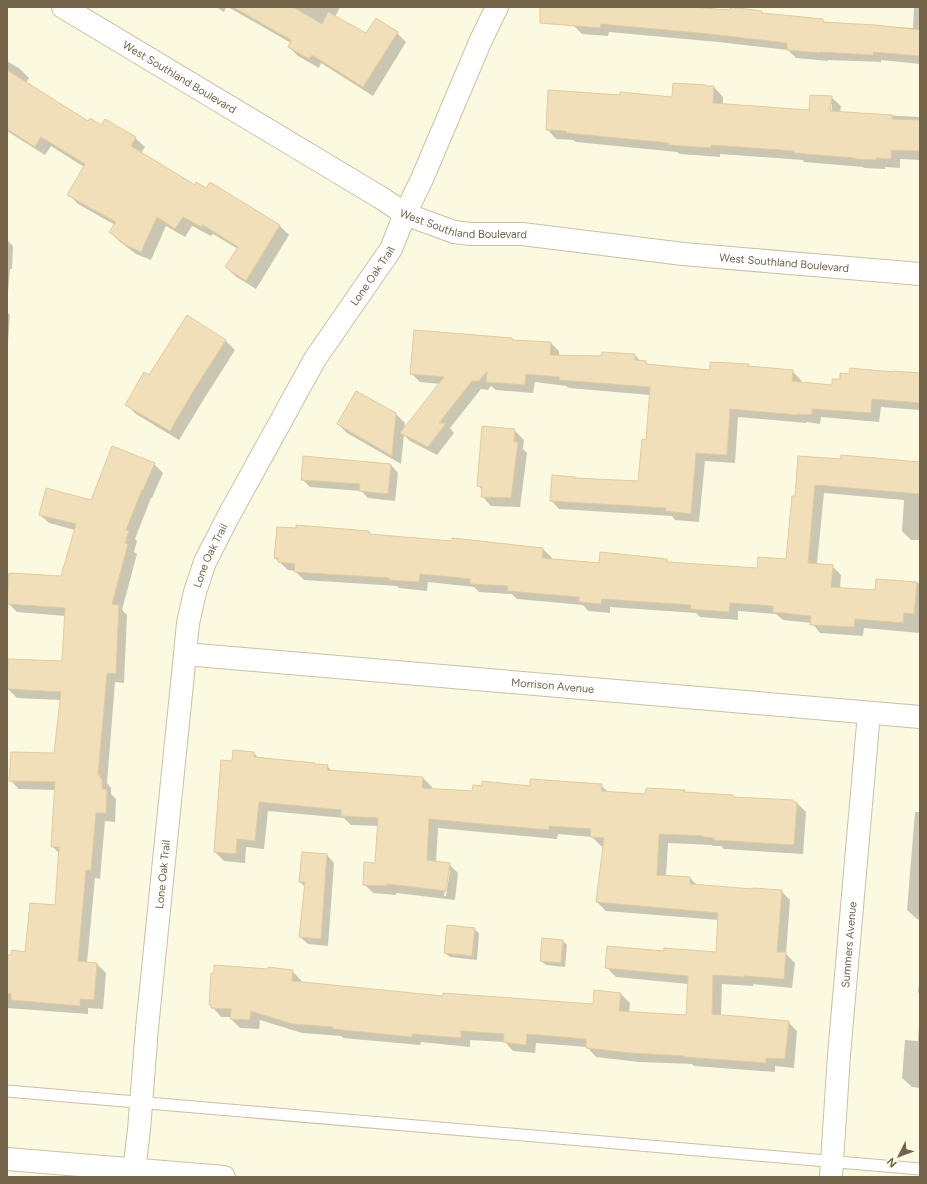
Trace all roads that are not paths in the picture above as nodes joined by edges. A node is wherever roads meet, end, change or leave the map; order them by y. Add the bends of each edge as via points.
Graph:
1 (496, 7) edge
2 (75, 10) edge
3 (405, 214) junction
4 (920, 274) edge
5 (185, 654) junction
6 (869, 713) junction
7 (920, 717) edge
8 (7, 1090) edge
9 (140, 1101) junction
10 (7, 1159) edge
11 (920, 1169) edge
12 (134, 1170) junction
13 (832, 1170) edge
14 (224, 1177) edge

1 - 3 street, Lone Oak Trail
2 - 3 street, West Southland Boulevard
3 - 4 street, West Southland Boulevard via 454,232 471,234 522,234 683,254
3 - 5 street, Lone Oak Trail via 391,249 315,359 205,562 188,623
5 - 6 street, Morrison Avenue
5 - 9 street, Lone Oak Trail
6 - 7 street, Morrison Avenue
6 - 13 street, Summers Avenue
8 - 9 lane
9 - 12 street, Lone Oak Trail
9 - 13 lane
10 - 12 street
11 - 13 lane
12 - 14 street

